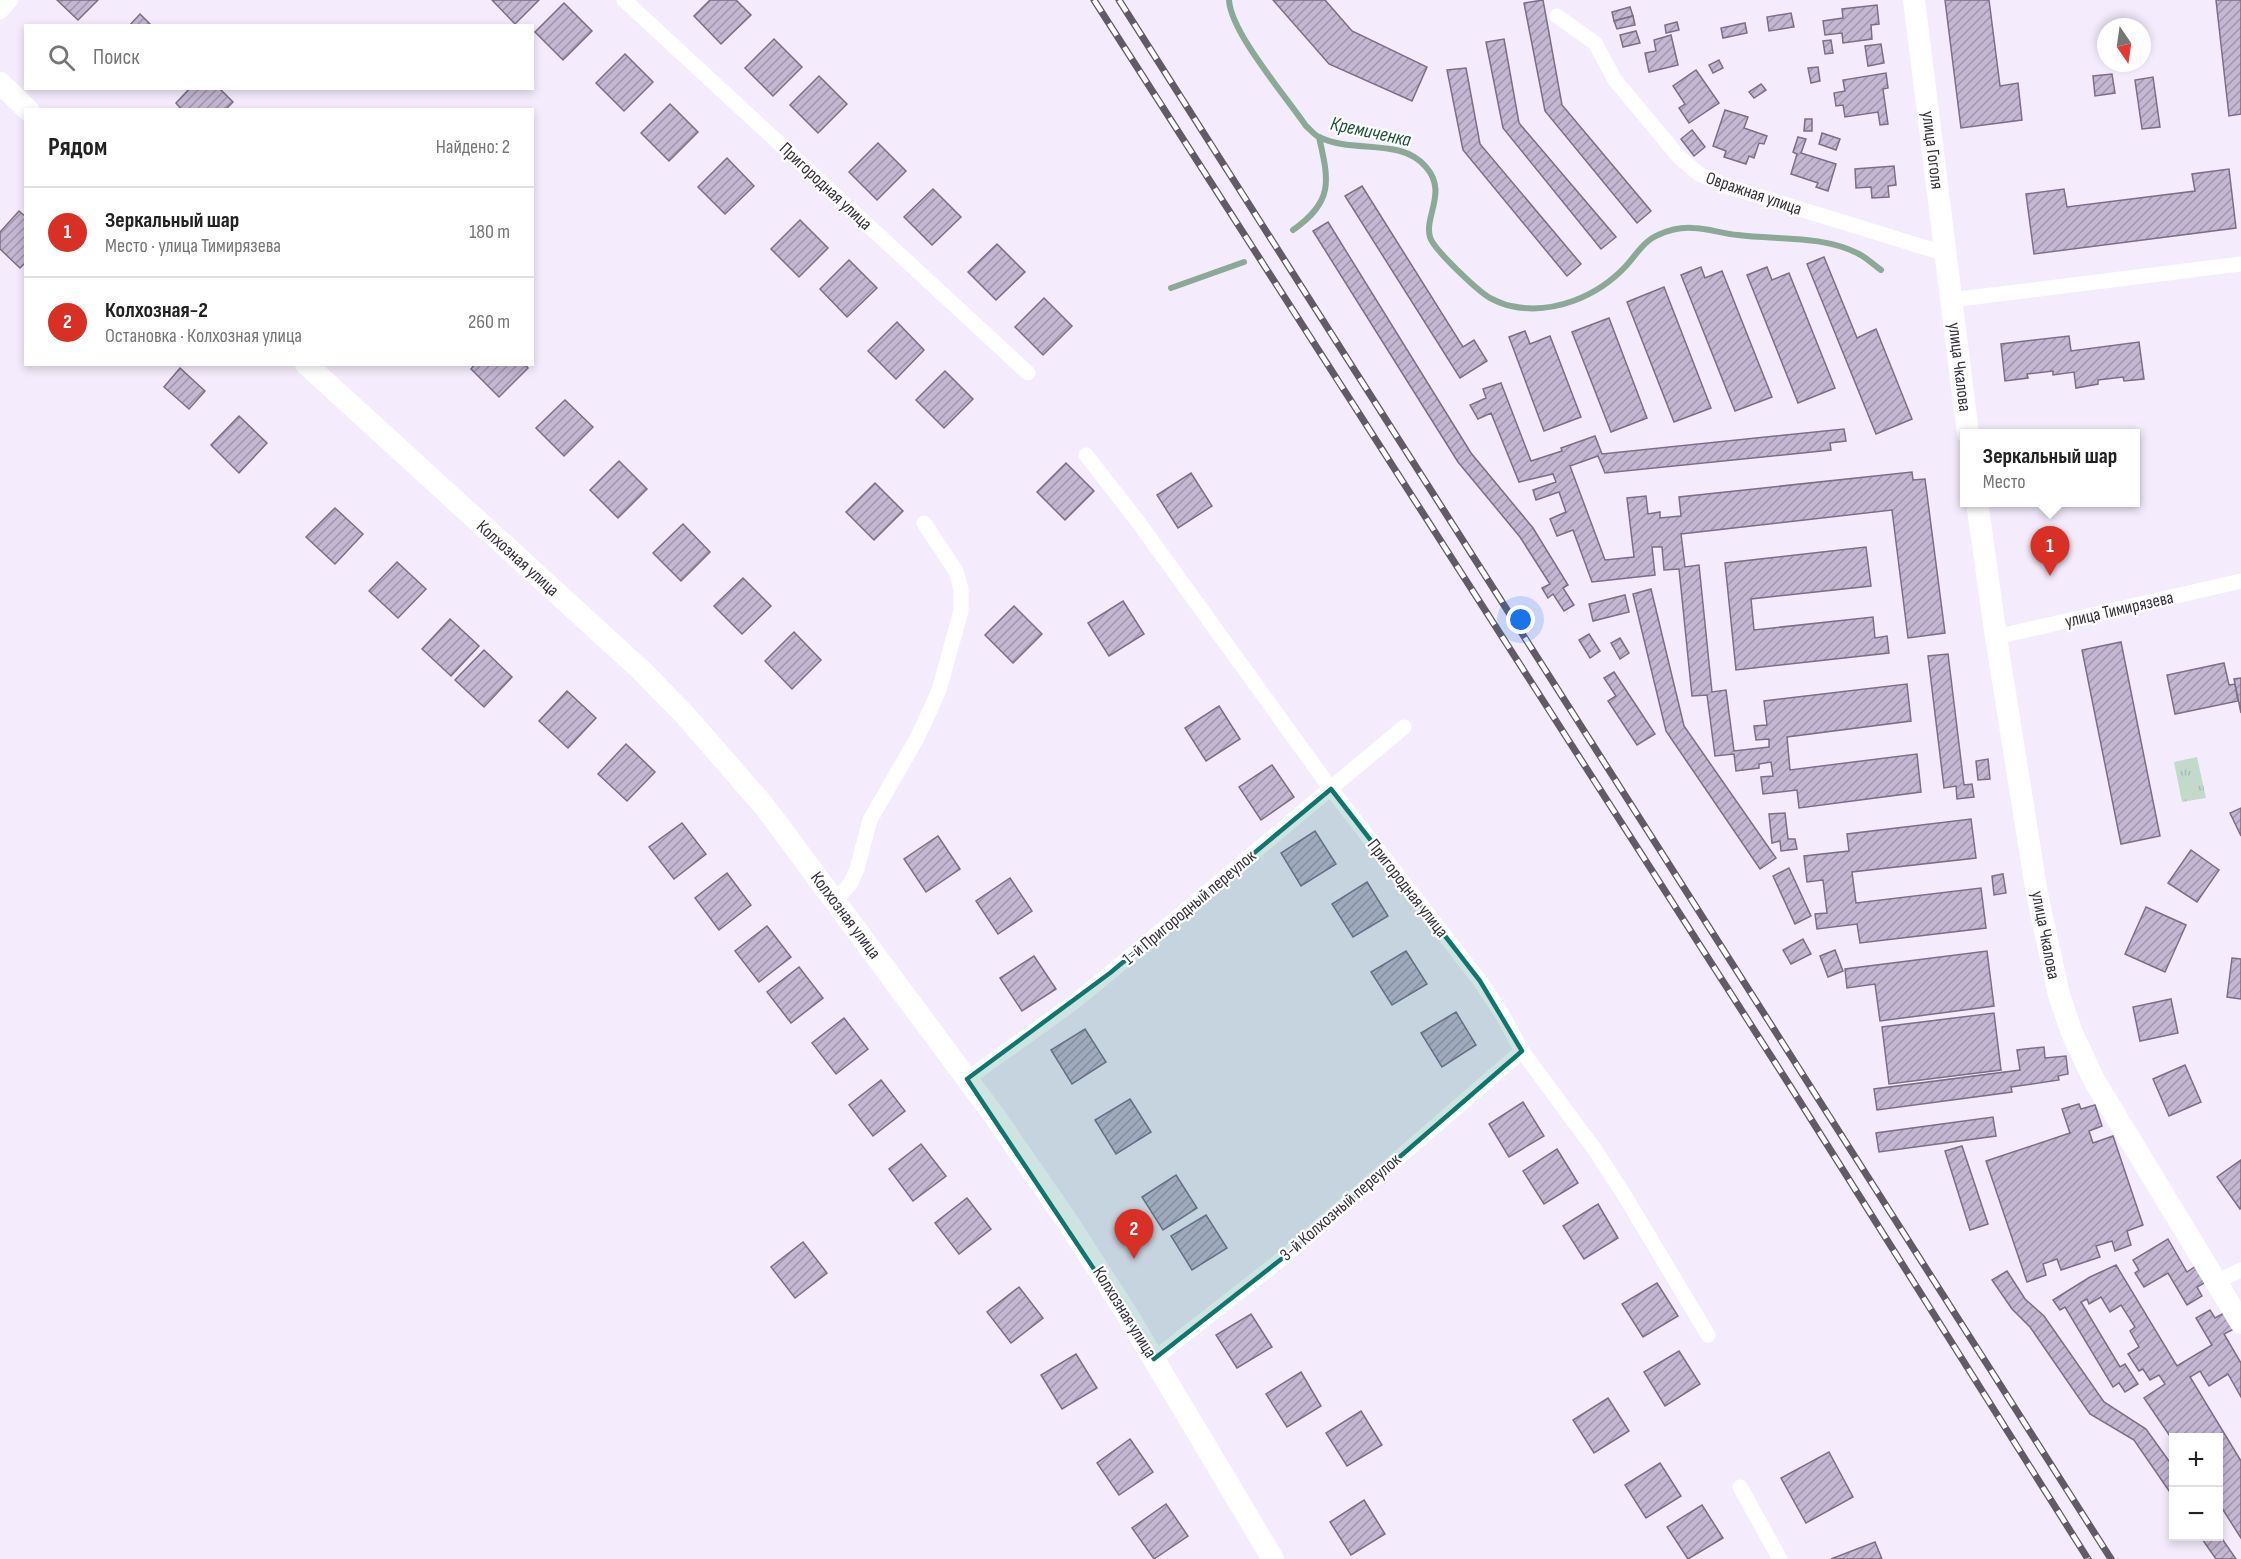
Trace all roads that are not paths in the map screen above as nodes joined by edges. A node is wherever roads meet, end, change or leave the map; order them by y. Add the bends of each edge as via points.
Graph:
1 (11, 0) edge
2 (624, 0) edge
3 (1914, 0) edge
4 (0, 12) edge
5 (1557, 16) dead end
6 (0, 83) edge
7 (26, 108) edge
8 (1946, 254) junction
9 (2241, 264) edge
10 (1951, 300) junction
11 (308, 366) edge
12 (1028, 373) dead end
13 (1967, 429) edge
14 (1086, 455) dead end
15 (1978, 507) edge
16 (924, 523) dead end
17 (2241, 580) edge
18 (1996, 637) junction
19 (1404, 727) dead end
20 (1331, 789) junction
21 (836, 901) junction
22 (1522, 1051) junction
23 (968, 1079) junction
24 (2241, 1270) edge
25 (2216, 1282) junction
26 (2241, 1323) edge
27 (1708, 1335) dead end
28 (1154, 1359) junction
29 (1740, 1487) dead end
30 (1273, 1559) edge
31 (1780, 1559) edge

1 - 4 street
2 - 12 street, Пригородная улица
3 - 8 main road, улица Гоголя
5 - 8 street, Овражная улица via 1595,43 1615,80 1679,157 1699,174 1729,187
6 - 7 main road
8 - 10 main road, улица Гоголя
9 - 10 street
10 - 13 main road, улица Чкалова
11 - 21 main road, Колхозная улица via 641,670 765,807
14 - 20 street, Пригородная улица
15 - 18 main road, улица Чкалова
16 - 21 street via 956,571 961,611 939,690 916,740 870,820 850,884
17 - 18 street, улица Тимирязева
18 - 25 main road, улица Чкалова via 2037,894 2059,995 2094,1080
19 - 20 street, 1-й Пригородный переулок
20 - 22 street, Пригородная улица via 1480,981
20 - 23 street, 1-й Пригородный переулок via 1102,980
21 - 23 main road, Колхозная улица
22 - 27 street, Пригородная улица via 1595,1150
22 - 28 street, 3-й Колхозный переулок via 1284,1257
23 - 28 main road, Колхозная улица via 1067,1221
24 - 25 street
25 - 26 main road, улица Чкалова
28 - 30 main road, Колхозная улица
29 - 31 street

